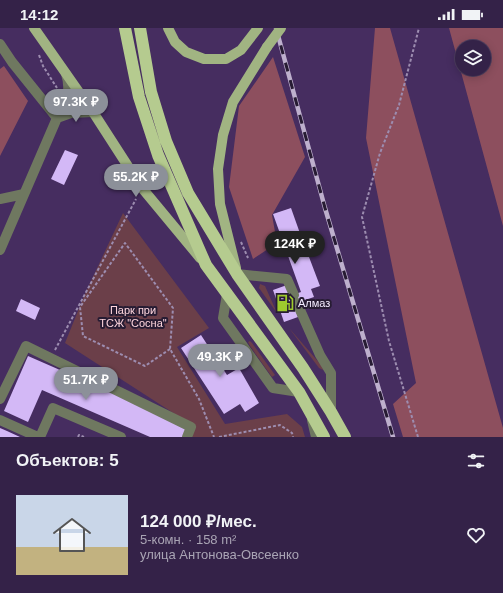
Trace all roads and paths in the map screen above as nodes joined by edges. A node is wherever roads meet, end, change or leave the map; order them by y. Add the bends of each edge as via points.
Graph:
1 (34, 28) edge
2 (125, 28) edge
3 (140, 28) edge
4 (168, 28) edge
5 (281, 28) edge
6 (419, 28) edge
7 (258, 29) edge
8 (0, 44) edge
9 (66, 74) junction
10 (93, 112) junction
11 (57, 118) junction
12 (142, 188) junction
13 (24, 194) junction
14 (0, 199) edge
15 (239, 236) dead end
16 (0, 250) edge
17 (248, 258) dead end
18 (206, 265) junction
19 (237, 274) junction
20 (227, 294) junction
21 (170, 349) junction
22 (51, 358) junction
23 (299, 392) junction
24 (0, 399) edge
25 (310, 412) junction
26 (331, 412) junction
27 (0, 420) edge
28 (39, 437) edge
29 (78, 437) edge
30 (84, 437) edge
31 (121, 437) edge
32 (187, 437) edge
33 (214, 437) edge
34 (218, 437) edge
35 (293, 437) edge
36 (316, 437) edge
37 (324, 437) edge
38 (345, 437) edge
39 (418, 437) edge

1 - 9 main road
2 - 18 highway via 139,97 158,154
3 - 19 highway via 152,92 166,141 188,193
4 - 7 main road via 175,42 186,52 204,59 226,59 241,50
5 - 19 main road, bridge via 233,102 223,135 218,169 220,204
6 - 39 path via 399,105 380,153 362,217 389,341
8 - 11 street
9 - 10 main road
9 - 11 street via 68,93
10 - 11 street via 70,113
10 - 12 main road
11 - 13 street
12 - 18 main road
12 - 22 path
13 - 14 street
13 - 16 street
15 - 17 path
18 - 20 highway
19 - 26 highway
19 - 26 street via 287,280 320,355 331,373
20 - 23 highway
20 - 23 street via 223,318 273,388
21 - 21 path via 145,366 82,336 80,307 125,244 173,308
21 - 33 path via 199,399
22 - 24 street via 26,346
22 - 32 street via 191,426
23 - 25 highway
25 - 36 street
25 - 37 highway
26 - 38 highway
27 - 28 street
28 - 31 street via 53,408
29 - 30 path
34 - 35 path via 280,425 292,433

